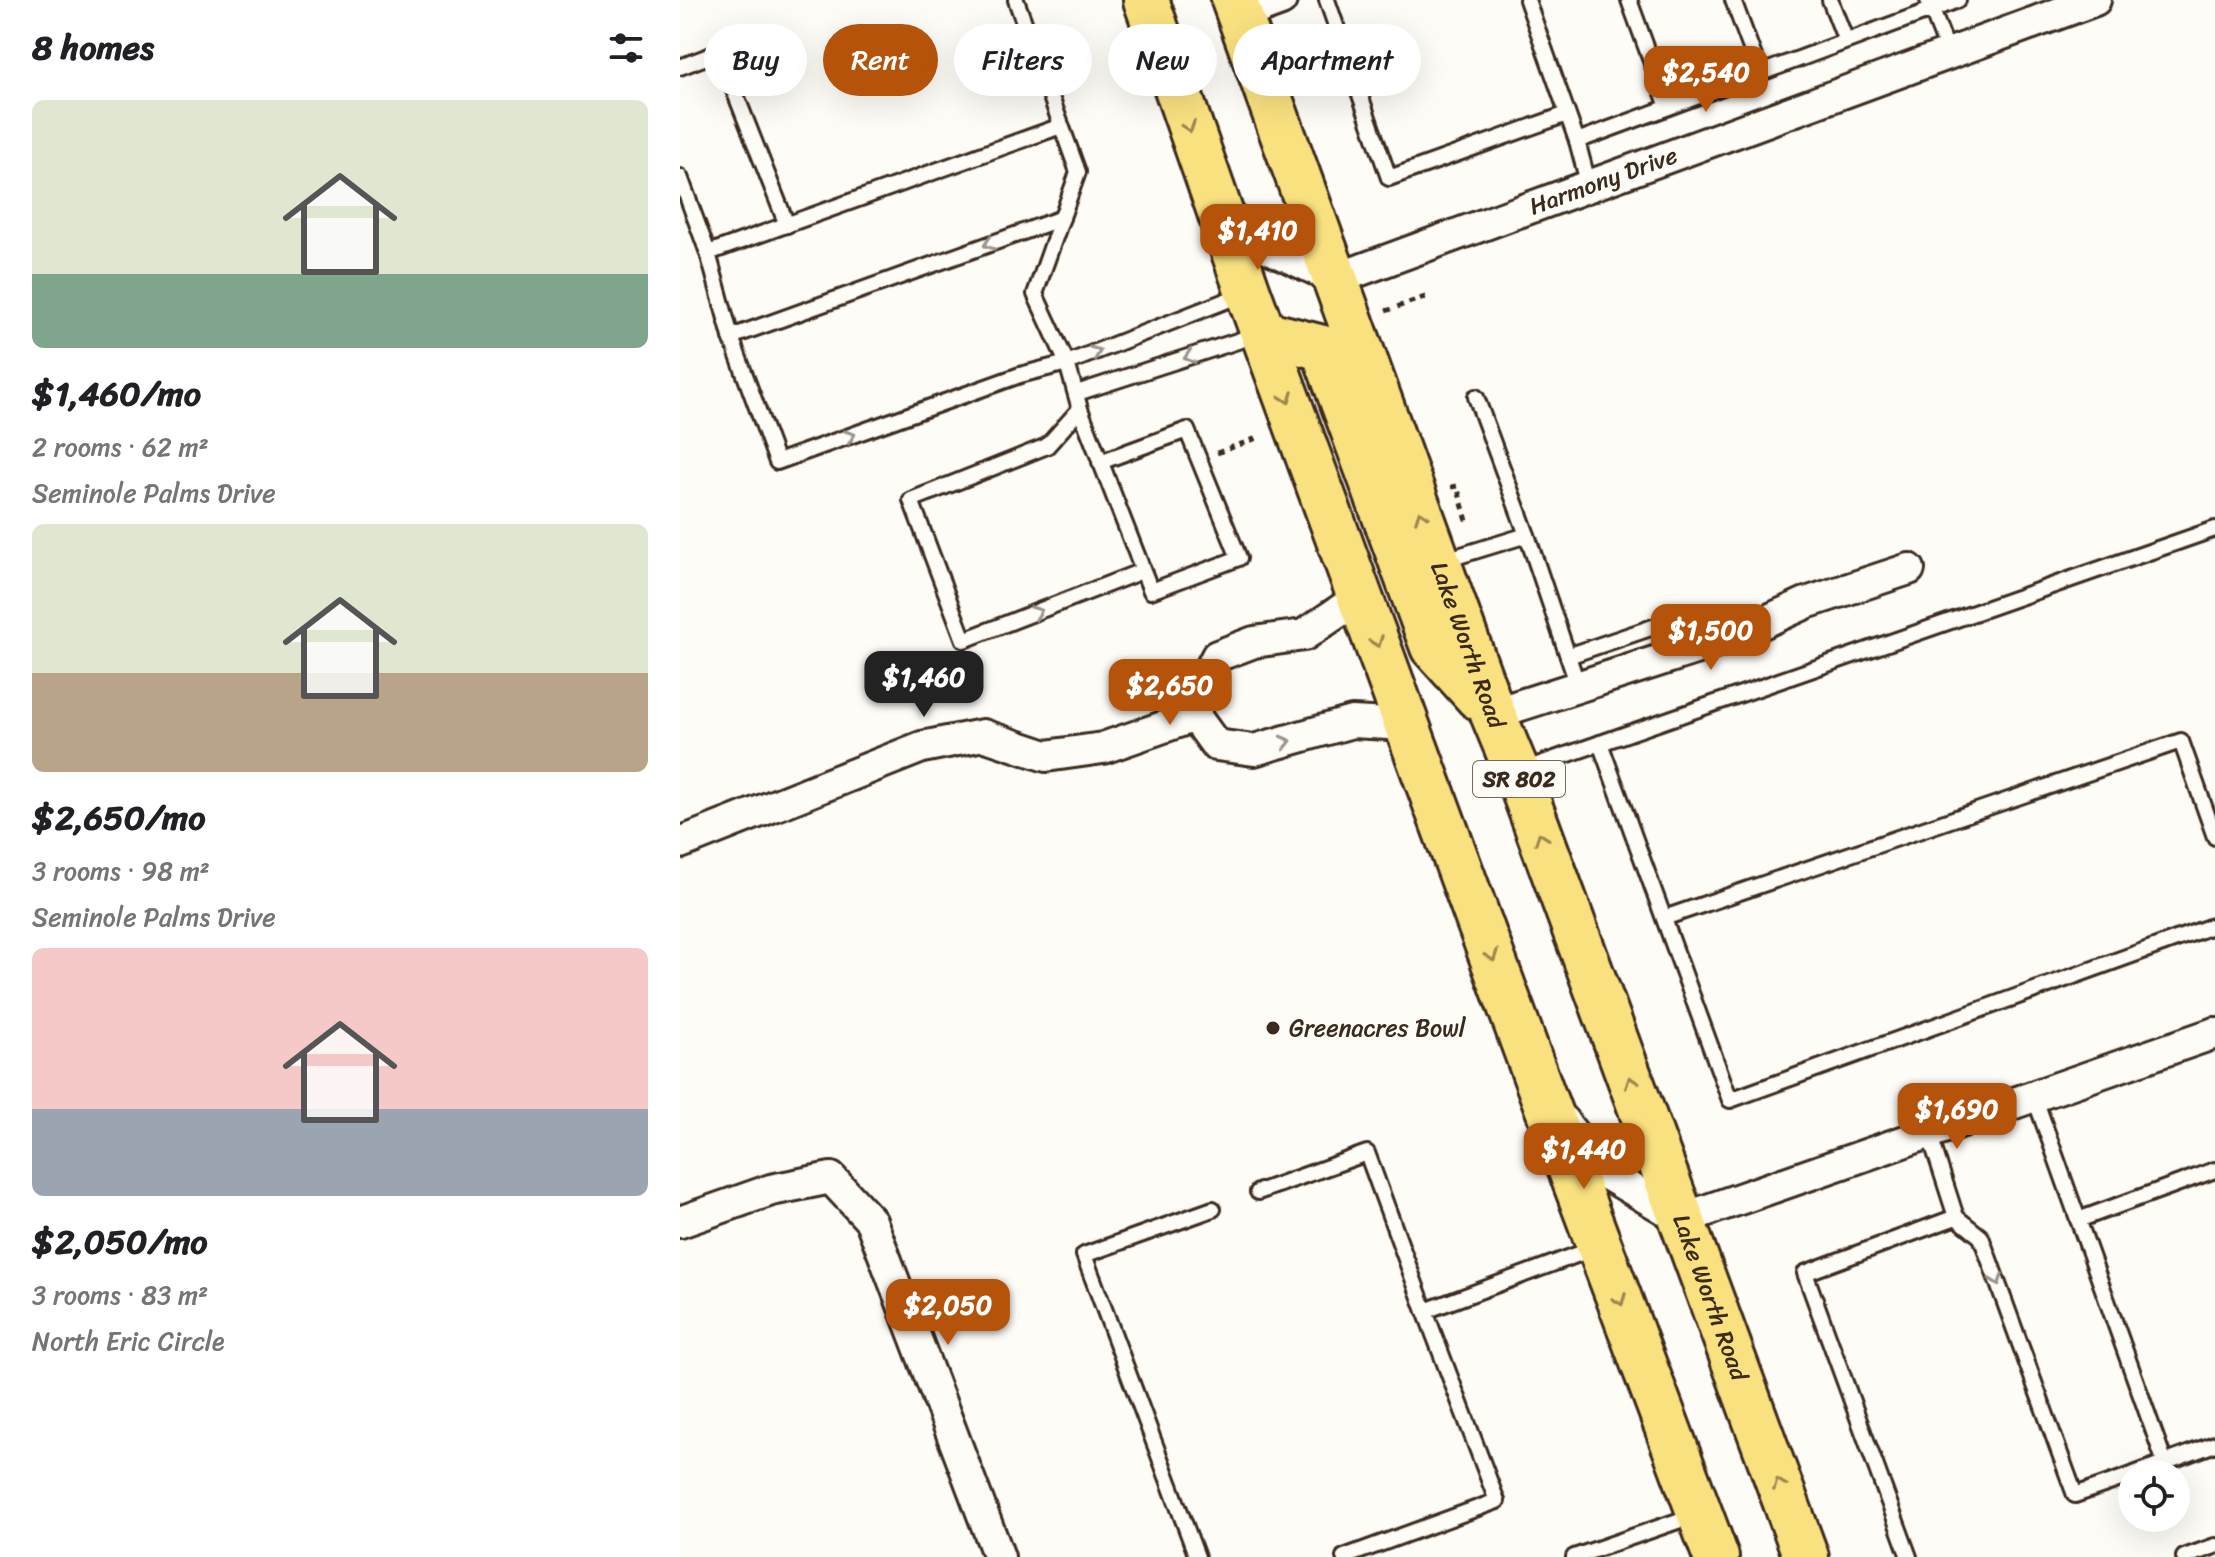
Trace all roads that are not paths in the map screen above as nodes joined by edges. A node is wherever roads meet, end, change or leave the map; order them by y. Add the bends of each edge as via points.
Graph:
1 (1016, 0) edge
2 (1146, 0) edge
3 (1281, 0) edge
4 (1327, 0) edge
5 (1527, 0) edge
6 (1629, 0) edge
7 (1733, 0) edge
8 (1830, 0) edge
9 (1958, 0) edge
10 (2095, 0) edge
11 (1235, 5) edge
12 (1930, 5) edge
13 (1846, 41) junction
14 (1949, 54) junction
15 (680, 67) edge
16 (1760, 73) junction
17 (1668, 107) junction
18 (1567, 114) junction
19 (1061, 126) junction
20 (1577, 141) junction
21 (680, 177) edge
22 (1589, 186) junction
23 (1216, 205) junction
24 (1062, 218) junction
25 (787, 225) junction
26 (708, 253) junction
27 (1336, 279) junction
28 (1248, 292) junction
29 (1263, 333) junction
30 (731, 337) junction
31 (1067, 363) junction
32 (1077, 393) junction
33 (1476, 397) dead end
34 (1080, 409) junction
35 (1100, 462) junction
36 (2215, 529) edge
37 (1527, 535) junction
38 (1438, 562) junction
39 (1909, 569) dead end
40 (1142, 571) junction
41 (1360, 597) junction
42 (1668, 622) dead end
43 (1568, 656) junction
44 (1578, 686) junction
45 (1493, 714) junction
46 (1195, 716) junction
47 (1407, 725) junction
48 (1600, 743) junction
49 (1517, 772) junction
50 (2215, 837) edge
51 (680, 843) edge
52 (1664, 918) junction
53 (2215, 925) edge
54 (2215, 1033) edge
55 (1543, 1096) junction
56 (2034, 1096) junction
57 (1929, 1133) junction
58 (2215, 1170) edge
59 (1258, 1192) dead end
60 (1213, 1209) dead end
61 (1956, 1217) junction
62 (1682, 1219) junction
63 (2078, 1220) junction
64 (680, 1222) edge
65 (1600, 1247) junction
66 (1425, 1311) junction
67 (2215, 1444) edge
68 (2164, 1460) edge
69 (2173, 1460) edge
70 (2118, 1480) edge
71 (1699, 1513) junction
72 (2215, 1546) edge
73 (1597, 1553) edge
74 (999, 1557) edge
75 (1197, 1557) edge
76 (1344, 1557) edge
77 (1574, 1557) edge
78 (1716, 1557) edge
79 (1806, 1557) edge
80 (1909, 1557) edge
81 (2184, 1557) edge

1 - 19 lane
2 -> 23 main road
3 - 11 street
4 - 18 lane via 1389,178
5 - 18 lane
6 - 17 lane
7 - 16 lane
8 - 13 lane
9 - 12 lane
10 - 14 street, Harmony Drive
11 - 27 main road, Lake Worth Road / SR 802
12 - 13 lane
12 - 14 lane
13 - 16 lane
14 - 22 street, Harmony Drive
15 - 25 lane via 719,52
16 - 17 lane
17 - 20 lane
18 - 20 lane
19 - 24 lane via 1078,172
19 - 25 lane
20 - 22 lane
21 - 26 lane
22 - 27 street, Harmony Drive
23 - 27 street via 1263,245
23 - 28 main road
24 -> 30 lane
24 - 31 lane via 1035,294
25 - 26 lane
26 - 30 lane
38 -> 27 main road, Lake Worth Road / SR 802
28 - 29 main road
31 -> 28 lane
29 -> 32 lane
29 -> 41 main road
29 - 45 main road via 1323,348 1433,647
30 -> 31 lane via 777,462
31 - 32 lane
32 - 34 lane
33 - 37 lane
34 - 35 lane
34 -> 40 lane via 1047,446 911,500 964,640
35 - 40 lane
35 - 40 lane via 1187,430 1239,558 1151,591
36 - 48 lane
37 - 38 lane
37 - 43 lane
38 - 45 main road, Lake Worth Road / SR 802
39 - 44 street via 1806,603 1729,638
41 - 46 street via 1304,635 1254,642 1217,656 1199,691
41 -> 47 main road
42 - 43 lane
43 - 44 lane
44 - 45 street
45 - 49 main road, Lake Worth Road / SR 802
46 -> 47 street via 1216,745 1254,750 1352,722
46 - 51 street via 1103,748 1046,756 983,735 922,747
47 -> 55 main road
48 - 49 lane
48 - 52 lane
62 -> 49 main road, Lake Worth Road / SR 802
50 - 52 lane via 2181,741
52 - 53 lane via 1730,1100
54 - 56 street
55 - 62 street via 1603,1172
55 - 65 main road
56 - 57 street
56 - 63 lane
57 - 61 lane
57 - 62 street
58 - 63 lane
59 - 66 lane via 1367,1153
60 - 75 lane via 1084,1255
61 -> 70 lane via 1981,1237 2075,1495
61 - 80 lane via 1805,1273
79 -> 62 main road, Lake Worth Road / SR 802
63 - 68 lane
64 - 74 street via 771,1190 831,1178 871,1221
65 - 66 lane
65 -> 71 main road
66 - 76 lane via 1497,1501
67 - 69 lane
71 - 73 lane
71 - 78 main road
72 - 81 lane
73 - 77 lane

